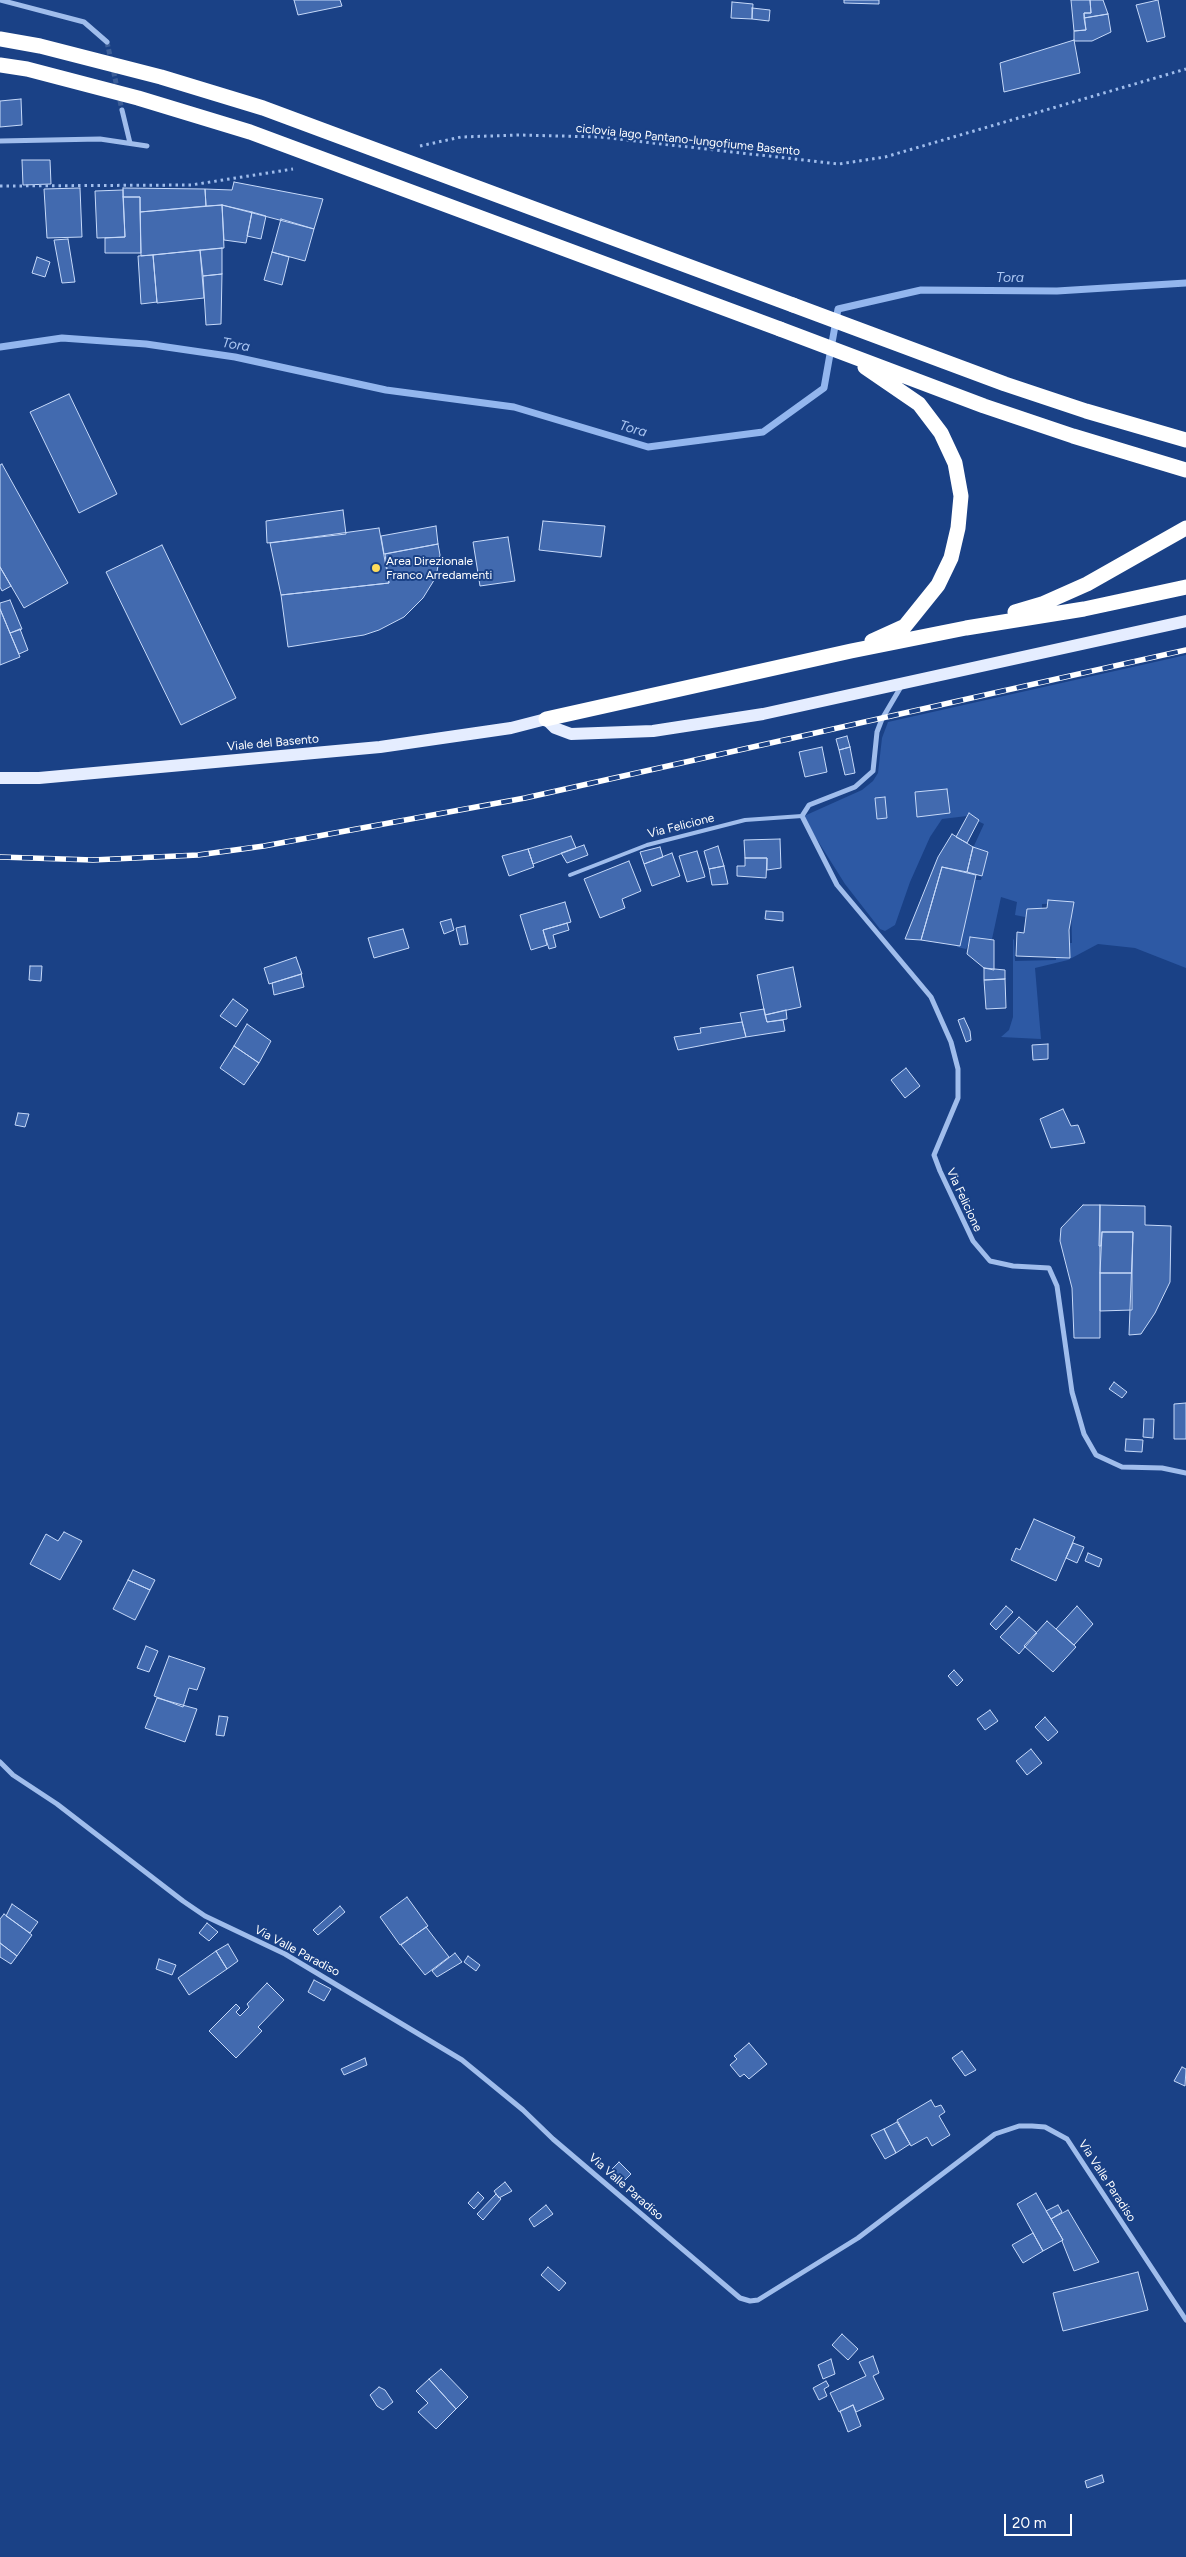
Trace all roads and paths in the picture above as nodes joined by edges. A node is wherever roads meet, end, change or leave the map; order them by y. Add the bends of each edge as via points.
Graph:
1 (0, 0) edge
2 (0, 39) edge
3 (106, 42) tunnel mouth
4 (0, 65) edge
5 (1186, 69) edge
6 (122, 110) tunnel mouth
7 (0, 141) edge
8 (130, 143) junction
9 (146, 146) dead end
10 (415, 147) dead end
11 (302, 168) dead end
12 (0, 186) edge
13 (848, 354) junction
14 (1186, 440) edge
15 (1186, 470) edge
16 (1186, 528) edge
17 (1186, 587) edge
18 (1186, 621) edge
19 (966, 628) junction
20 (851, 651) junction
21 (903, 683) junction
22 (546, 719) junction
23 (0, 778) edge
24 (802, 816) junction
25 (570, 875) dead end
26 (1186, 1473) edge
27 (0, 1762) edge
28 (1186, 2320) edge

1 - 3 street via 84,22
2 - 14 highway, bridge via 152,75 263,108 914,350 1086,411
4 - 13 highway, bridge via 138,98 250,132
5 - 10 path, ciclovia lago Pantano-lungofiume Basento via 885,157 840,164 600,137 461,137
6 - 8 street
7 - 8 street via 100,138
8 - 9 street
11 - 12 path via 192,185
13 - 15 highway via 1073,436
13 - 20 highway via 919,404 941,432 951,455 960,496 958,528 951,558 938,585 905,626
16 - 19 highway via 1087,584 1042,604
17 - 19 highway via 1084,609
18 - 21 main road
19 - 20 highway
20 - 22 highway
21 - 22 main road via 763,714 653,731 571,734 554,728
21 - 24 street via 877,732 873,771 855,787 809,805
22 - 23 main road, Viale del Basento via 511,728 380,747 39,778
24 - 25 lane, Via Felicione via 745,820 647,845
24 - 26 street, Via Felicione via 837,885 931,997 951,1042 958,1069 958,1098 934,1155 973,1241 990,1261 1049,1268 1057,1286 1072,1392 1084,1434 1096,1455 1122,1467 1162,1468
27 - 28 street, Via Valle Paradiso via 183,1902 285,1954 462,2060 740,2298 758,2300 858,2238 995,2134 1019,2126 1032,2126 1045,2127 1067,2139

